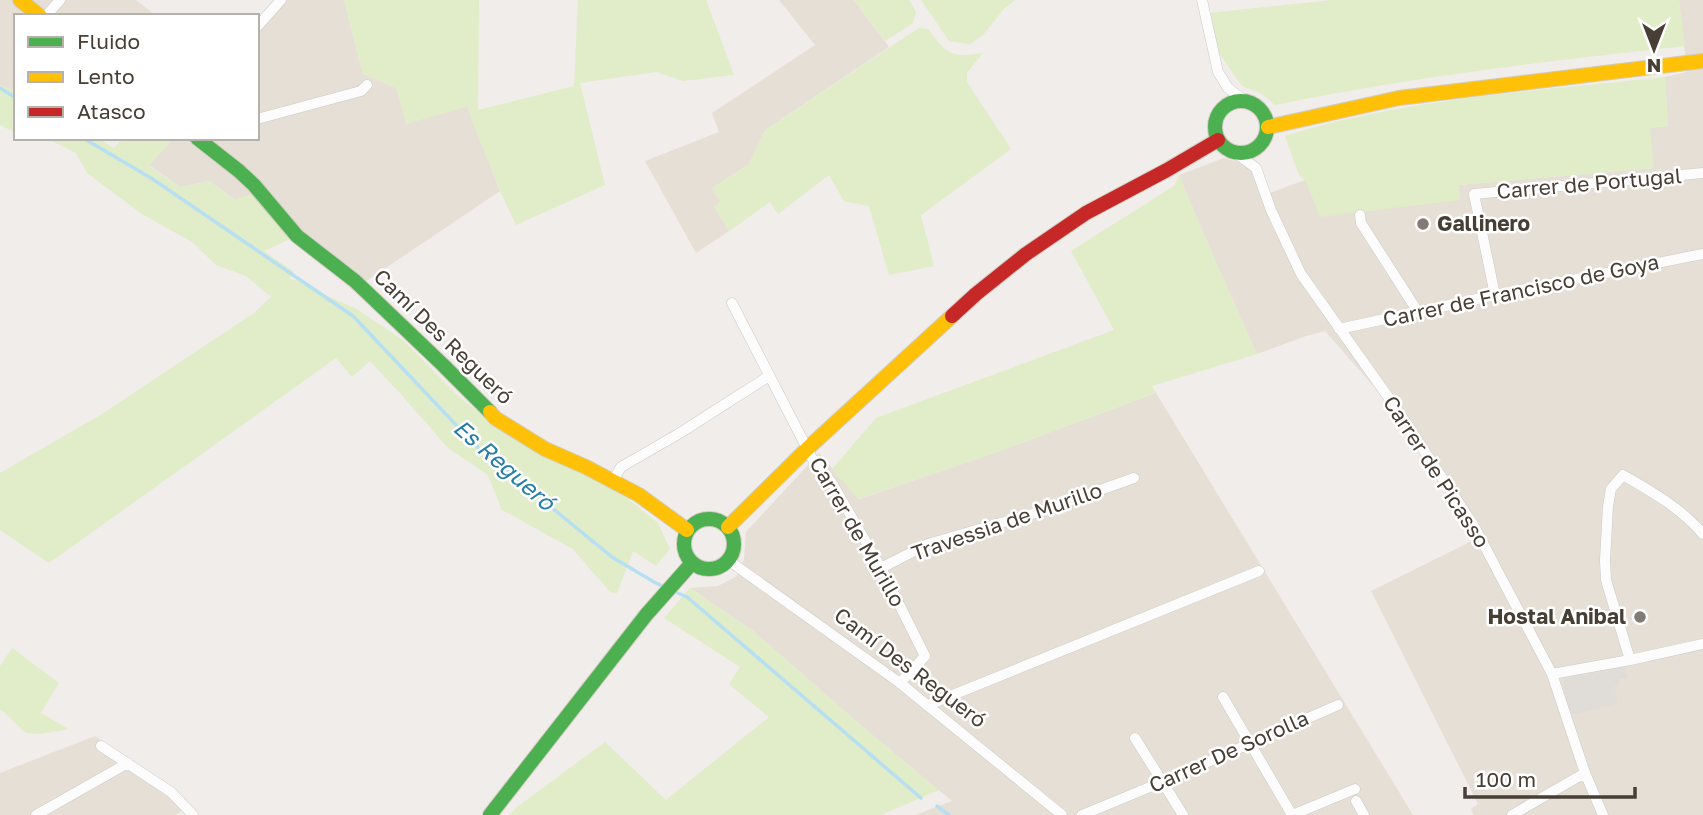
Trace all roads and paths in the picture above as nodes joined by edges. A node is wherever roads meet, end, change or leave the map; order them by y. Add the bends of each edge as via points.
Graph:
1 (20, 0) edge
2 (60, 0) edge
3 (281, 0) edge
4 (1202, 0) edge
5 (40, 14) edge
6 (45, 14) edge
7 (259, 25) edge
8 (1703, 61) edge
9 (367, 85) dead end
10 (1245, 101) junction
11 (259, 118) edge
12 (1268, 127) junction
13 (1218, 140) junction
14 (207, 141) edge
15 (1234, 152) junction
16 (1703, 173) edge
17 (1360, 215) dead end
18 (1703, 254) edge
19 (1496, 295) junction
20 (732, 303) dead end
21 (1418, 312) junction
22 (1339, 329) junction
23 (769, 376) junction
24 (808, 448) junction
25 (1134, 478) dead end
26 (613, 481) junction
27 (728, 527) junction
28 (687, 530) junction
29 (1703, 534) edge
30 (728, 561) junction
31 (692, 563) junction
32 (881, 568) junction
33 (1259, 571) dead end
34 (1703, 644) edge
35 (1630, 660) junction
36 (1552, 674) junction
37 (900, 683) junction
38 (1223, 697) dead end
39 (928, 705) junction
40 (1338, 705) dead end
41 (1135, 738) dead end
42 (1250, 743) junction
43 (100, 746) dead end
44 (128, 763) junction
45 (1585, 773) junction
46 (1162, 782) junction
47 (1355, 789) dead end
48 (1356, 801) dead end
49 (36, 815) edge
50 (193, 815) edge
51 (490, 815) edge
52 (1062, 815) edge
53 (1082, 815) edge
54 (1183, 815) edge
55 (1292, 815) edge
56 (1364, 815) edge
57 (1512, 815) edge
58 (1603, 815) edge

1 - 5 main road
2 - 6 street
3 - 7 street
4 - 10 street via 1218,72 1228,88
8 - 12 main road via 1423,94
9 - 11 street via 361,91
10 - 12 main road via 1263,112
10 - 13 main road via 1230,103 1220,112 1215,124
12 - 15 main road via 1257,148
13 - 15 main road
13 - 24 main road via 1086,213 1026,254
14 - 26 main road, Camí Des Regueró via 254,185 297,236 355,281 495,418 545,449
15 - 22 street, Carrer de Picasso via 1256,168 1301,274
16 - 19 street, Carrer de Portugal via 1474,194
17 - 21 street
18 - 19 street, Carrer de Francisco de Goya
19 - 21 street, Carrer de Francisco de Goya
20 - 23 street, Carrer de Murillo
21 - 22 street, Carrer de Francisco de Goya
22 - 36 street, Carrer de Picasso via 1474,526
23 - 24 street, Carrer de Murillo
23 - 26 street via 621,467
24 - 27 main road
24 - 32 street, Carrer de Murillo
25 - 32 street, Travessia de Murillo via 928,544
26 - 28 main road, Camí Des Regueró
27 - 28 main road via 707,519
27 - 30 main road via 734,540
28 - 31 main road via 684,551
29 - 35 street via 1670,503 1623,475 1611,489 1606,580
30 - 31 main road via 715,569
30 - 37 street, Camí Des Regueró
31 - 51 main road via 660,597
32 - 37 street, Carrer de Murillo via 925,656
33 - 39 street
34 - 35 street
35 - 36 street
36 - 45 street, Carrer de Picasso
37 - 39 street, Camí Des Regueró
38 - 42 street
39 - 52 street, Camí Des Regueró
40 - 42 street, Carrer De Sorolla
41 - 46 street
42 - 46 street, Carrer De Sorolla
42 - 55 street
43 - 44 street
44 - 49 street
44 - 50 street via 171,792
45 - 57 street
45 - 58 street, Carrer de Picasso
46 - 53 street, Carrer De Sorolla
46 - 54 street
47 - 55 street
48 - 56 street

